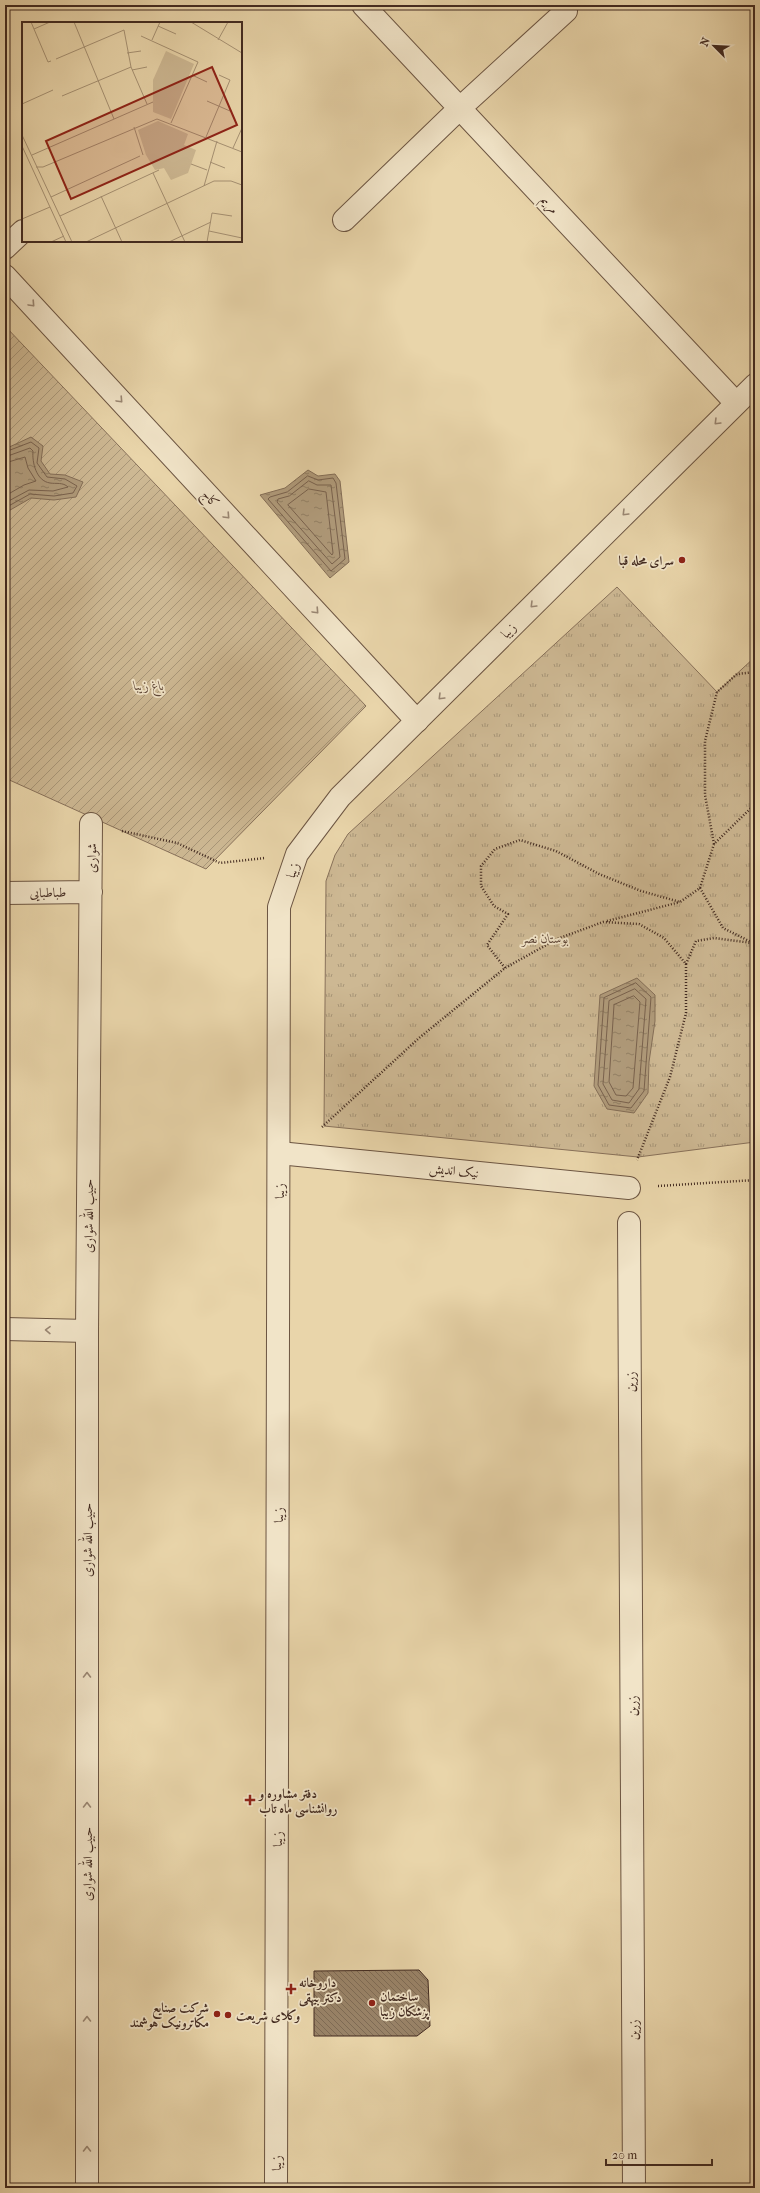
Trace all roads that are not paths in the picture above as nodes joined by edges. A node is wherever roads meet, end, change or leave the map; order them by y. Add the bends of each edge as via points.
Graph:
1 (363, 5) edge
2 (566, 11) dead end
3 (460, 108) junction
4 (344, 220) dead end
5 (22, 232) edge
6 (5, 248) edge
7 (5, 276) edge
8 (755, 385) edge
9 (736, 403) junction
10 (417, 721) junction
11 (91, 824) road end
12 (5, 892) edge
13 (91, 892) junction
14 (279, 1153) junction
15 (629, 1188) road end
16 (629, 1223) dead end
17 (5, 1329) edge
18 (87, 1331) junction
19 (87, 2188) edge
20 (276, 2188) edge
21 (634, 2188) edge

1 - 3 street, مریم
2 - 3 street
3 - 4 street
3 - 9 street, مریم
5 - 6 street
7 -> 10 street, کاج
8 - 9 street, زیبا
9 -> 10 street, زیبا
10 - 14 street, زیبا via 340,797 297,854 279,907
11 - 13 street, شواری
12 - 13 street, طباطبایی
13 - 18 street, حبیب الله شواری
14 - 15 street, نیک اندیش
14 - 20 street, زیبا
16 - 21 street, زرین
18 -> 17 street
19 -> 18 street, حبیب الله شواری

